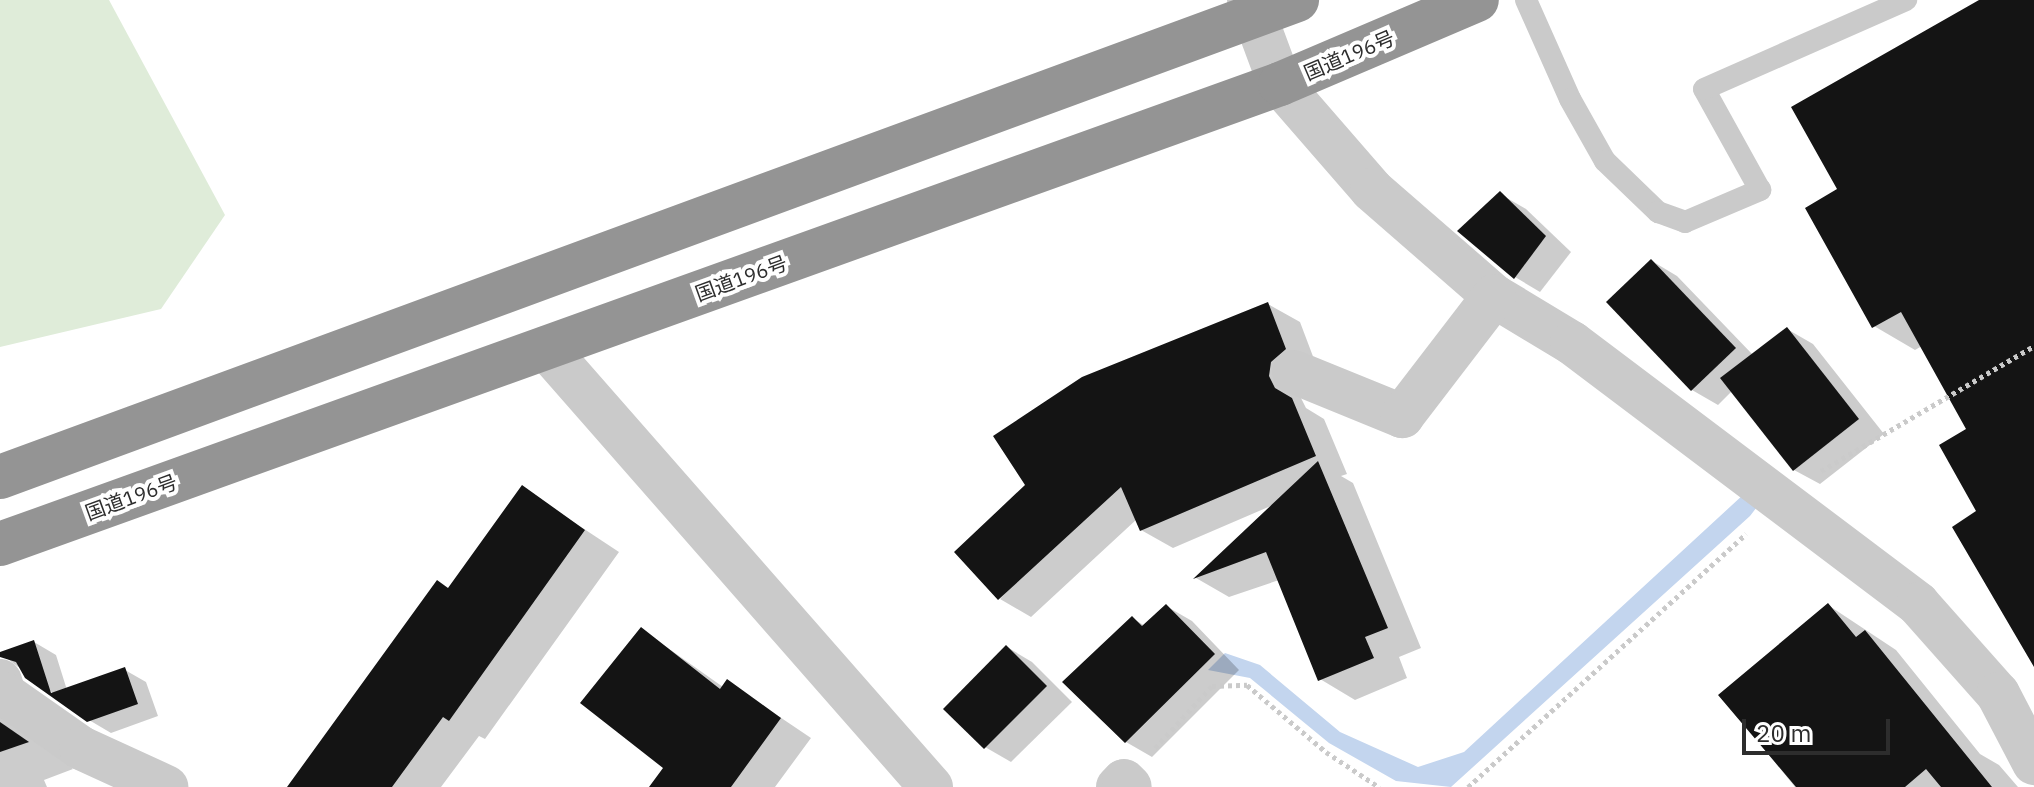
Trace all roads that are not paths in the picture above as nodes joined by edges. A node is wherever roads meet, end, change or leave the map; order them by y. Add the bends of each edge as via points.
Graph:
1 (1297, 0) edge
2 (1477, 0) edge
3 (1526, 0) edge
4 (1906, 0) edge
5 (1253, 9) edge
6 (1280, 84) junction
7 (1494, 296) junction
8 (546, 348) junction
9 (1294, 372) dead end
10 (0, 477) edge
11 (0, 544) edge
12 (0, 681) edge
13 (2034, 763) edge
14 (166, 787) edge
15 (931, 787) edge

1 - 5 highway
2 - 6 highway, 国道196号
3 - 4 lane via 1570,99 1605,161 1658,212 1685,222 1760,190 1704,89
5 - 6 street
5 - 10 highway
6 - 7 street via 1372,190
6 - 8 highway, 国道196号
7 - 9 street via 1402,416
7 - 13 street via 1572,343 1918,604 1998,694
8 - 11 highway, 国道196号
8 - 15 street
12 - 14 street via 4,694 81,748

